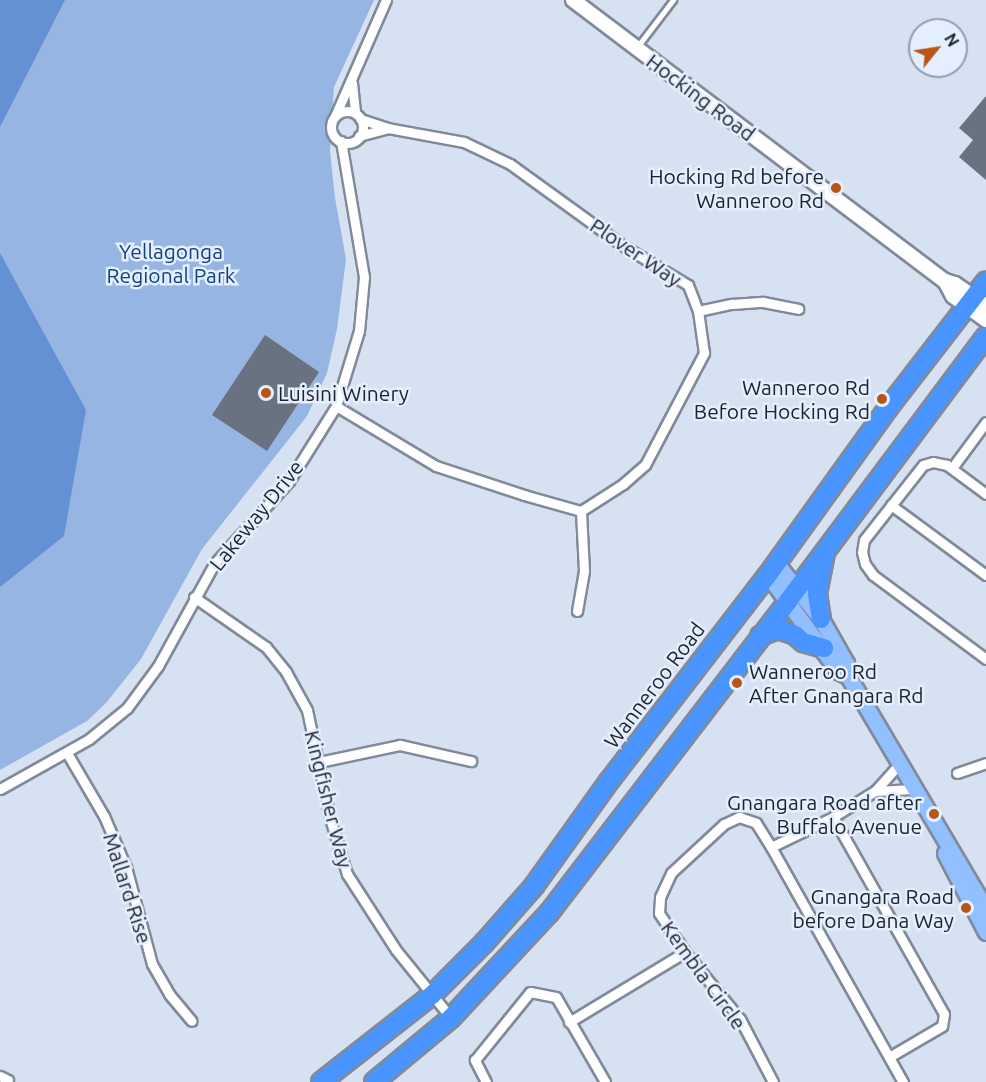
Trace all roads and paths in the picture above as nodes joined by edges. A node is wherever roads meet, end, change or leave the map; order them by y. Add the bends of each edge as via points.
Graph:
1 (386, 0) edge
2 (573, 0) edge
3 (673, 0) edge
4 (636, 48) junction
5 (352, 80) junction
6 (335, 116) junction
7 (357, 116) junction
8 (388, 128) junction
9 (357, 138) junction
10 (341, 141) junction
11 (346, 162) junction
12 (986, 281) edge
13 (976, 304) edge
14 (798, 309) dead end
15 (698, 311) junction
16 (986, 320) edge
17 (986, 336) edge
18 (336, 406) junction
19 (986, 422) edge
20 (952, 468) junction
21 (986, 494) edge
22 (891, 505) junction
23 (581, 511) junction
24 (827, 546) junction
25 (772, 569) junction
26 (986, 575) edge
27 (792, 595) junction
28 (194, 597) junction
29 (577, 611) dead end
30 (821, 620) junction
31 (760, 636) junction
32 (824, 648) junction
33 (986, 659) edge
34 (848, 676) junction
35 (67, 753) junction
36 (471, 761) dead end
37 (319, 762) junction
38 (986, 763) edge
39 (899, 764) junction
40 (957, 773) dead end
41 (0, 789) edge
42 (914, 789) junction
43 (875, 791) junction
44 (833, 817) junction
45 (941, 836) junction
46 (771, 847) junction
47 (986, 909) edge
48 (986, 932) edge
49 (685, 952) junction
50 (432, 995) junction
51 (451, 1018) junction
52 (192, 1021) dead end
53 (569, 1022) junction
54 (889, 1057) junction
55 (321, 1082) edge
56 (374, 1082) edge
57 (486, 1082) edge
58 (605, 1082) edge
59 (773, 1082) edge
60 (903, 1082) edge

1 - 5 street
2 - 4 street, Hocking Road
3 - 4 lane
4 - 13 street, Hocking Road via 945,281 953,296
5 - 6 street
5 - 7 street
6 - 7 street via 345,111
6 - 10 street via 331,130
7 - 8 street, Plover Way
7 - 9 street via 362,126
8 - 9 street, Plover Way
8 - 15 street, Plover Way via 464,142 510,164 622,245 688,285
9 - 10 street
9 - 11 street, Lakeway Drive
10 - 11 street, Lakeway Drive
11 - 18 street, Lakeway Drive via 364,278 359,331
12 - 13 highway, Wanneroo Road
13 - 16 street, Hocking Road
13 - 25 highway, Wanneroo Road via 881,417
14 - 15 street via 763,302
15 - 23 street, Plover Way via 704,353 645,465
17 - 24 highway
18 - 23 street via 436,466
18 - 28 street, Lakeway Drive via 289,481 214,564
19 - 20 street
20 - 21 street
20 - 22 street via 933,462 923,465
22 - 26 street
22 - 33 street via 864,540 865,564 873,575
23 - 29 street via 584,571
24 - 27 highway
24 - 30 highway via 817,594
25 - 27 main road
25 - 50 highway, Wanneroo Road via 534,886
27 - 30 main road
27 - 31 highway
27 - 32 main road
28 - 35 street, Lakeway Drive via 158,666 127,708
28 - 37 street, Kingfisher Way via 266,647 286,672 306,710
30 - 34 main road via 846,663
31 - 32 highway via 778,629
31 - 51 highway via 549,913
32 - 34 main road via 838,671
34 - 39 main road
35 - 41 street, Lakeway Drive
35 - 52 street, Mallard Rise via 104,816 126,867 152,964 169,994
36 - 37 street via 400,745
37 - 50 street, Kingfisher Way via 347,874 371,915
38 - 40 street
39 - 42 main road
39 - 43 street
42 - 43 street
42 - 45 main road
43 - 44 street
44 - 46 street
44 - 54 street via 944,1014 942,1026
45 - 47 main road
45 - 48 main road via 946,860
46 - 49 street, Kembla Circle via 756,823 739,817 724,824 671,873 660,897 659,913
46 - 54 street, Kembla Circle
49 - 53 street
49 - 59 street, Kembla Circle via 740,1019
50 - 51 street, Kingfisher Way
50 - 55 highway, Wanneroo Road
51 - 56 highway
53 - 57 street via 556,997 530,992 475,1060
53 - 58 street
54 - 60 street, Kembla Circle

